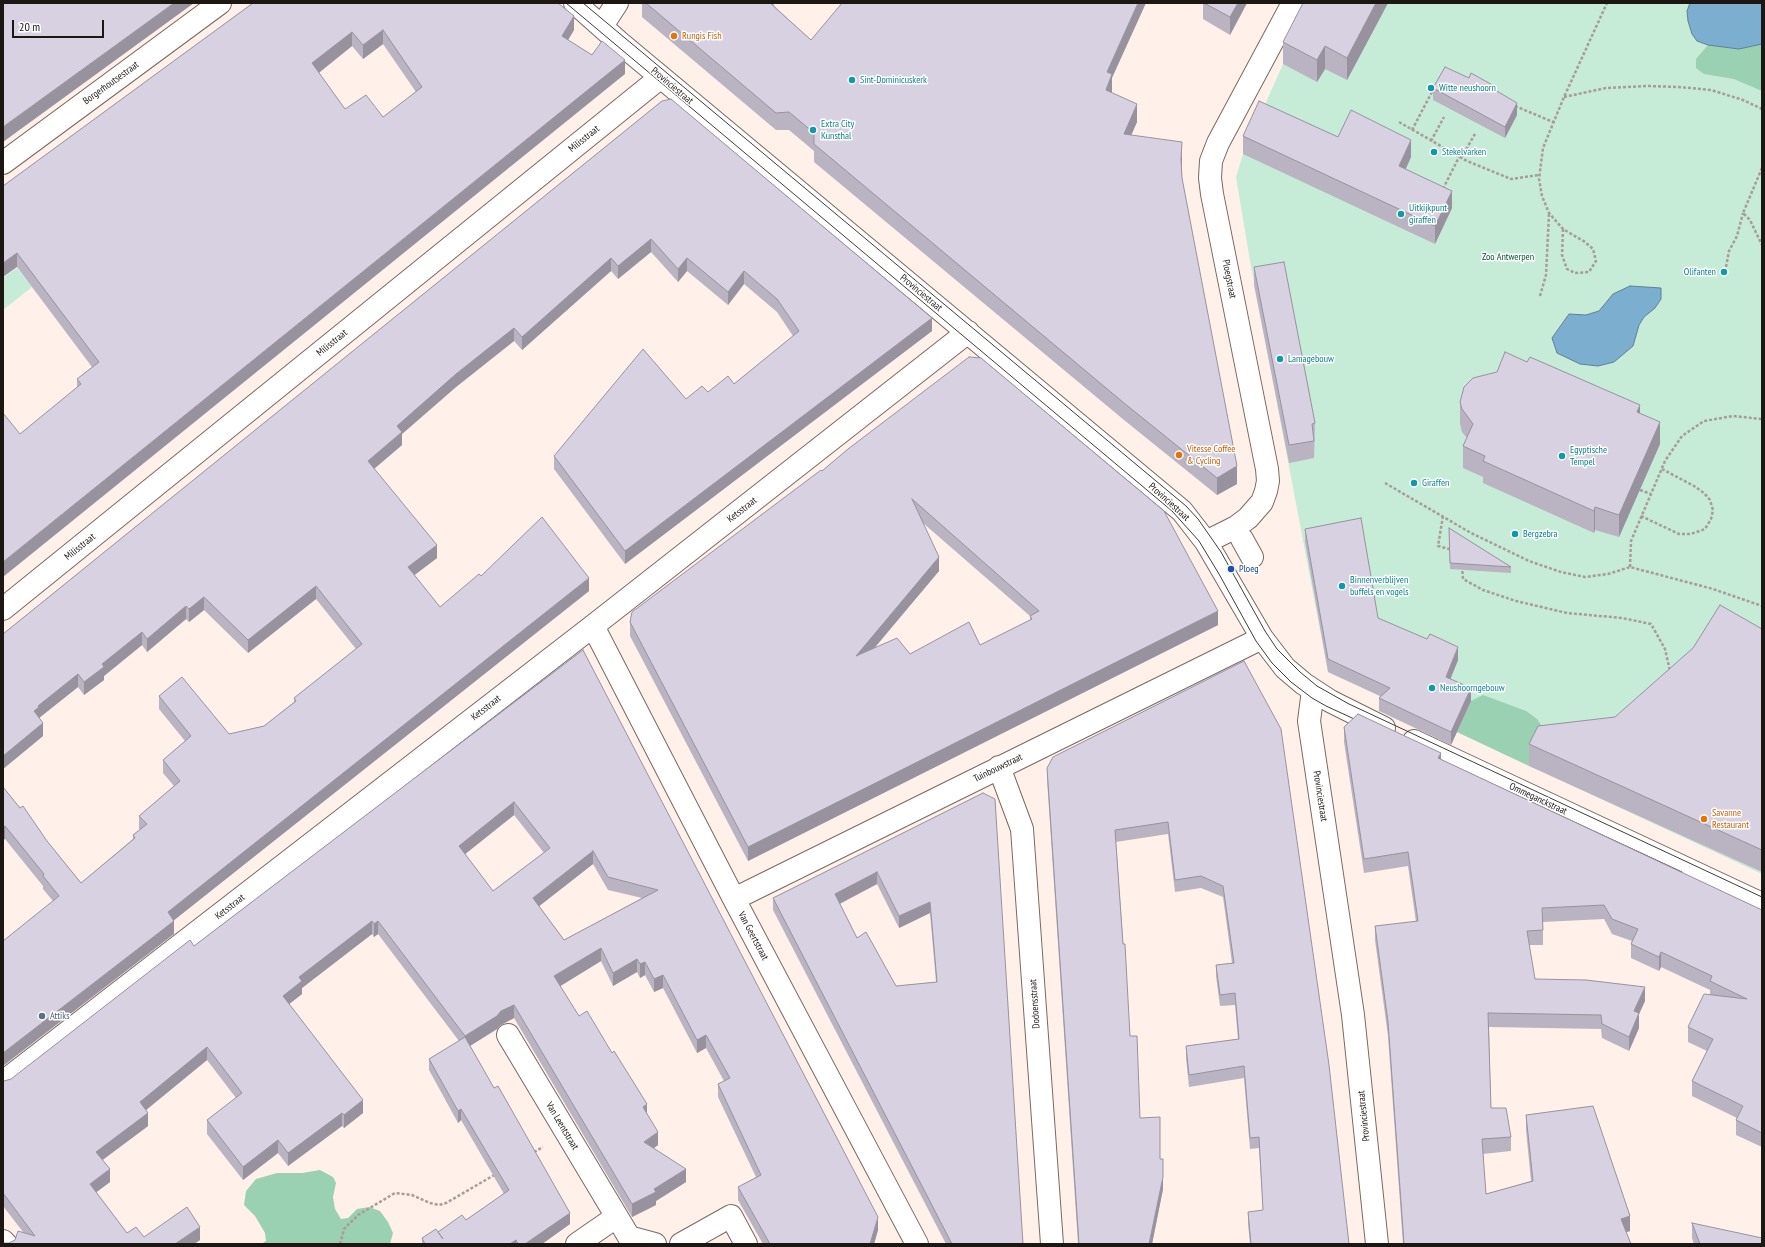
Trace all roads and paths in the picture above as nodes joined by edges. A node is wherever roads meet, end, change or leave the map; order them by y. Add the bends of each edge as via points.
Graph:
1 (220, 3) edge
2 (575, 3) edge
3 (617, 3) edge
4 (1293, 3) edge
5 (1607, 3) edge
6 (602, 26) junction
7 (661, 77) junction
8 (1437, 82) edge
9 (1564, 97) junction
10 (1512, 104) edge
11 (1762, 110) edge
12 (1444, 117) dead end
13 (1399, 122) dead end
14 (1553, 122) junction
15 (1412, 130) junction
16 (1475, 134) dead end
17 (1431, 141) junction
18 (1460, 157) junction
19 (3, 163) edge
20 (1762, 168) edge
21 (1539, 175) junction
22 (1440, 195) edge
23 (1549, 213) junction
24 (1743, 213) junction
25 (1563, 229) junction
26 (1762, 244) edge
27 (1726, 267) dead end
28 (1540, 296) dead end
29 (968, 332) junction
30 (1762, 419) edge
31 (1662, 469) junction
32 (1385, 483) dead end
33 (1640, 490) edge
34 (1651, 494) junction
35 (1443, 516) junction
36 (1641, 516) junction
37 (1206, 542) junction
38 (1461, 552) edge
39 (1462, 564) edge
40 (1630, 567) junction
41 (1762, 606) edge
42 (3, 609) edge
43 (593, 626) junction
44 (1262, 638) junction
45 (1670, 672) edge
46 (1315, 692) junction
47 (999, 768) junction
48 (734, 899) junction
49 (1762, 904) edge
50 (508, 1035) dead end
51 (3, 1082) edge
52 (566, 1133) junction
53 (533, 1153) edge
54 (499, 1172) edge
55 (616, 1217) junction
56 (3, 1241) edge
57 (6, 1244) edge
58 (340, 1244) edge
59 (577, 1244) edge
60 (655, 1244) edge
61 (681, 1244) edge
62 (746, 1244) edge
63 (917, 1244) edge
64 (1052, 1244) edge
65 (1377, 1244) edge

1 - 19 street, Borgerhoutsestraat
2 - 6 street, Provinciestraat
3 - 6 street
4 - 37 street, Ploegstraat via 1218,143 1211,161 1212,194 1268,481 1262,502 1248,518
5 - 9 path
6 - 7 street, Provinciestraat
7 - 29 street, Provinciestraat
7 - 42 street, Milisstraat
8 - 15 path
9 - 11 path via 1606,88 1648,86 1710,90 1743,100
9 - 14 path
10 - 14 path
12 - 17 path
13 - 15 path
14 - 21 path via 1543,148
15 - 17 path
16 - 18 path
17 - 18 path
18 - 21 path via 1511,179
18 - 22 path
20 - 24 path
21 - 23 path via 1542,196
23 - 25 path
23 - 28 path via 1546,275
24 - 26 path via 1750,220
24 - 27 path via 1737,236 1728,251
25 - 25 path via 1593,249 1596,261 1589,272 1575,273 1567,269 1562,255
29 - 37 street, Provinciestraat via 1182,511
29 - 43 street, Ketsstraat
30 - 31 path via 1734,416 1704,421 1682,436
31 - 34 path
31 - 36 path via 1704,493 1710,500 1713,510 1711,519 1705,529 1691,534 1679,534
32 - 35 path
33 - 34 path
34 - 36 path
35 - 38 path via 1438,546
35 - 40 path via 1471,533 1529,561 1560,572 1585,577 1608,574
36 - 40 path via 1631,541
37 - 44 street, Provinciestraat
39 - 45 path via 1462,579 1483,590 1516,601 1567,614 1622,618 1651,624 1665,649
40 - 41 path via 1713,589
43 - 48 street, Van Geertstraat
43 - 51 street, Ketsstraat
44 - 46 street, Provinciestraat via 1285,668
44 - 47 street, Tuinbouwstraat
46 - 49 street, Ommeganckstraat via 1345,709
46 - 65 street, Provinciestraat via 1309,721 1353,1015
47 - 48 street, Tuinbouwstraat
47 - 64 street, Dodoensstraat via 1022,829
48 - 63 street, Van Geertstraat
50 - 52 street, Van Leentstraat
52 - 53 path
52 - 55 street, Van Leentstraat
54 - 58 path via 439,1205 412,1195 395,1193 358,1215 344,1229
55 - 59 street
55 - 60 street, Van Leentstraat via 629,1237
56 - 57 street
61 - 62 street via 731,1216

